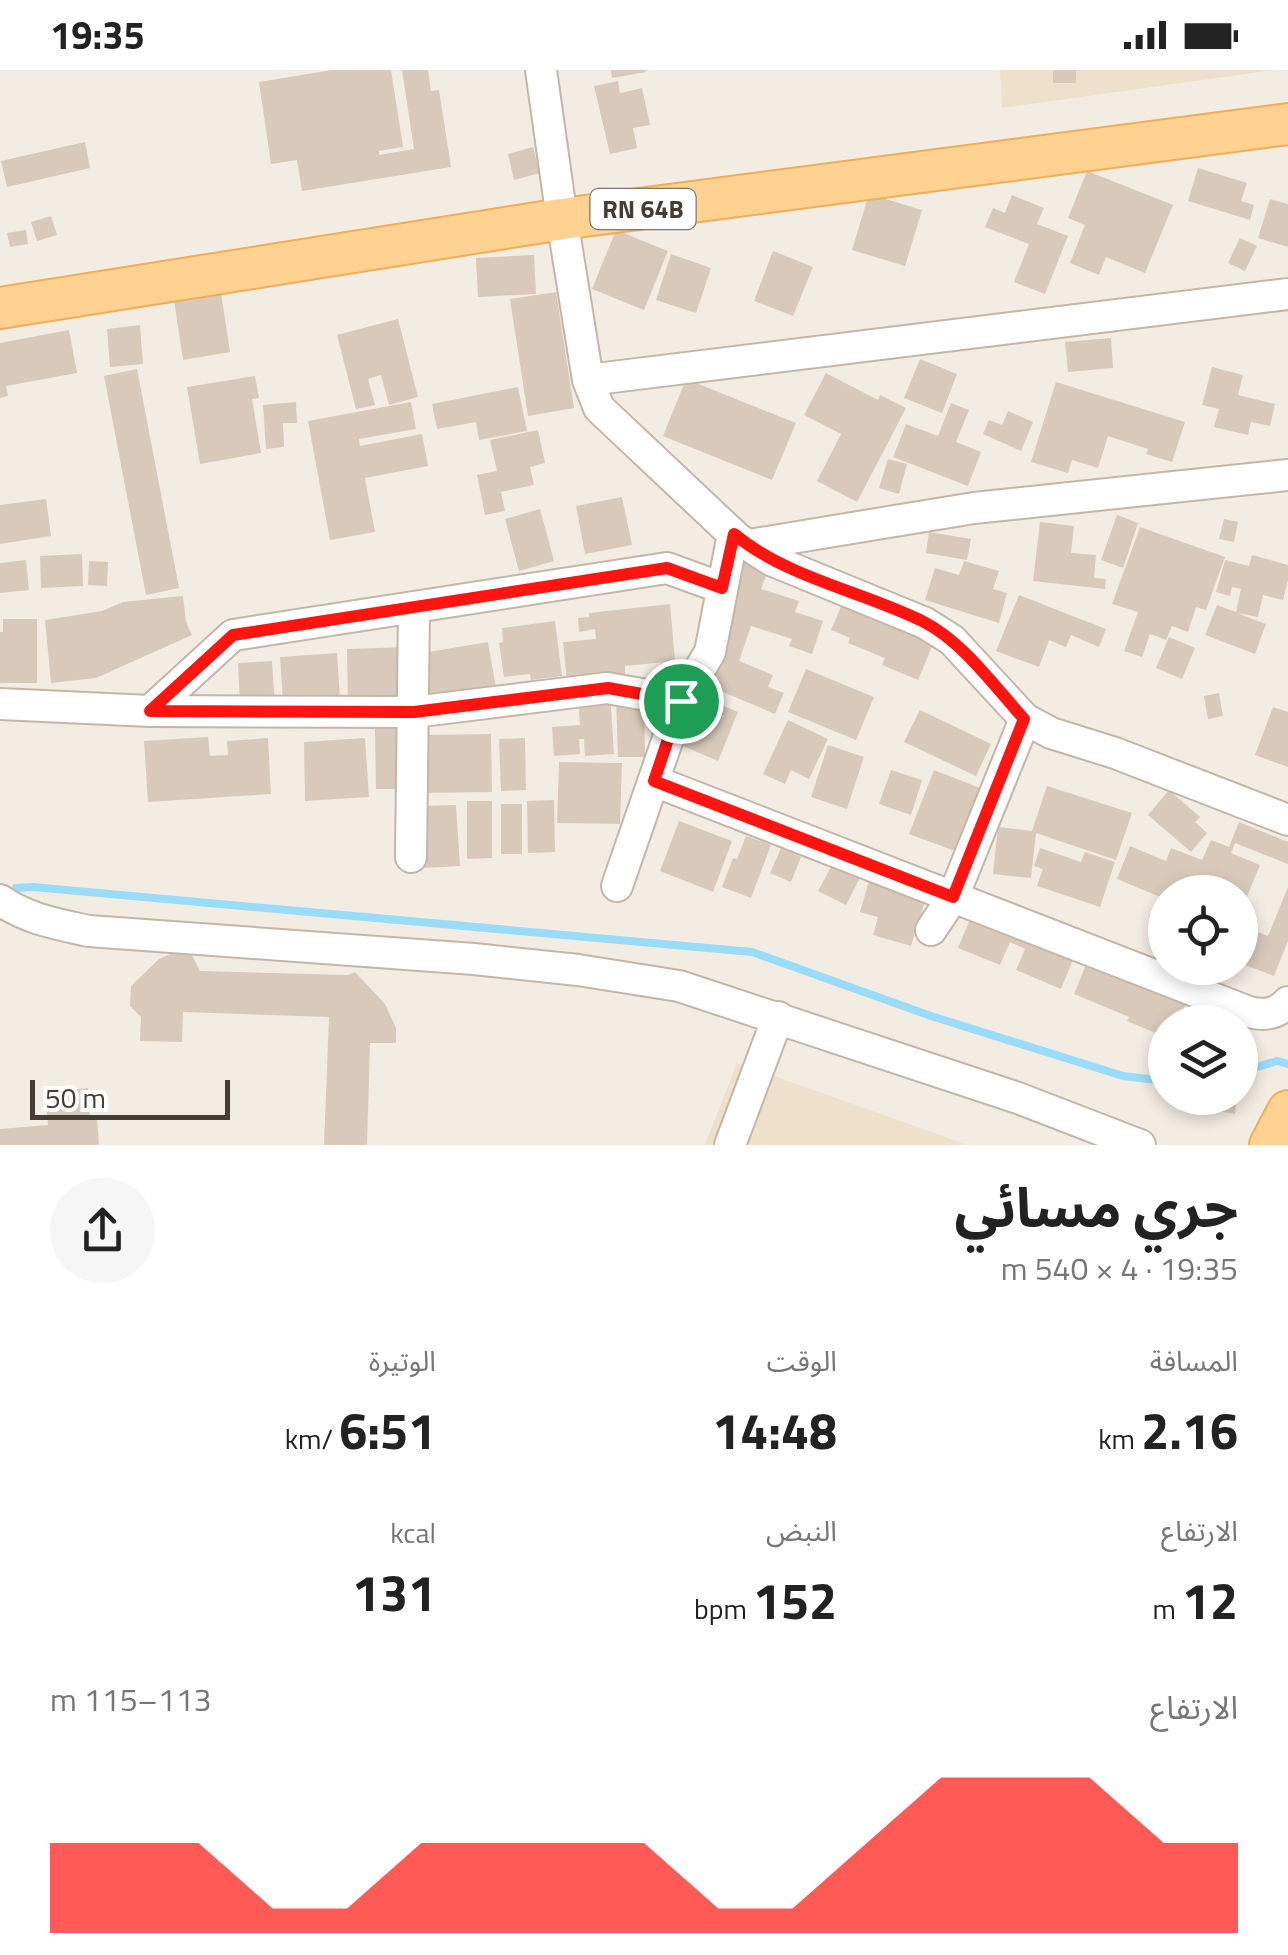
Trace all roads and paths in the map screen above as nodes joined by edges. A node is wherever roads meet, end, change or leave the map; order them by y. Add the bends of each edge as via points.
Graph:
1 (541, 70) edge
2 (1288, 124) edge
3 (562, 219) junction
4 (1288, 294) edge
5 (0, 308) edge
6 (588, 380) junction
7 (1288, 474) edge
8 (741, 540) junction
9 (722, 588) junction
10 (414, 609) junction
11 (681, 701) junction
12 (0, 704) edge
13 (150, 711) junction
14 (414, 712) junction
15 (1024, 719) junction
16 (654, 781) junction
17 (1288, 820) edge
18 (411, 857) dead end
19 (617, 886) dead end
20 (953, 897) junction
21 (0, 900) edge
22 (931, 930) dead end
23 (1288, 1002) edge
24 (778, 1018) junction
25 (1288, 1111) edge
26 (730, 1145) edge
27 (1140, 1145) edge
28 (1270, 1145) edge

1 - 3 street
2 - 3 main road, RN 64B
3 - 5 main road, RN 64B
3 - 6 street
4 - 6 street
6 - 8 street via 599,408
7 - 8 street
8 - 9 street
8 - 15 street via 771,560 952,640
9 - 10 street via 667,568
9 - 11 street via 710,652
10 - 13 street via 233,635
10 - 14 street
11 - 14 street via 608,688
11 - 16 street
12 - 13 street
13 - 14 street
14 - 18 street
15 - 17 street
15 - 20 street
16 - 19 street
16 - 20 street
20 - 22 street
20 - 23 street via 1257,1014
21 - 24 street via 38,920 89,930 578,970 679,986
24 - 26 street
24 - 27 street
25 - 28 main road

